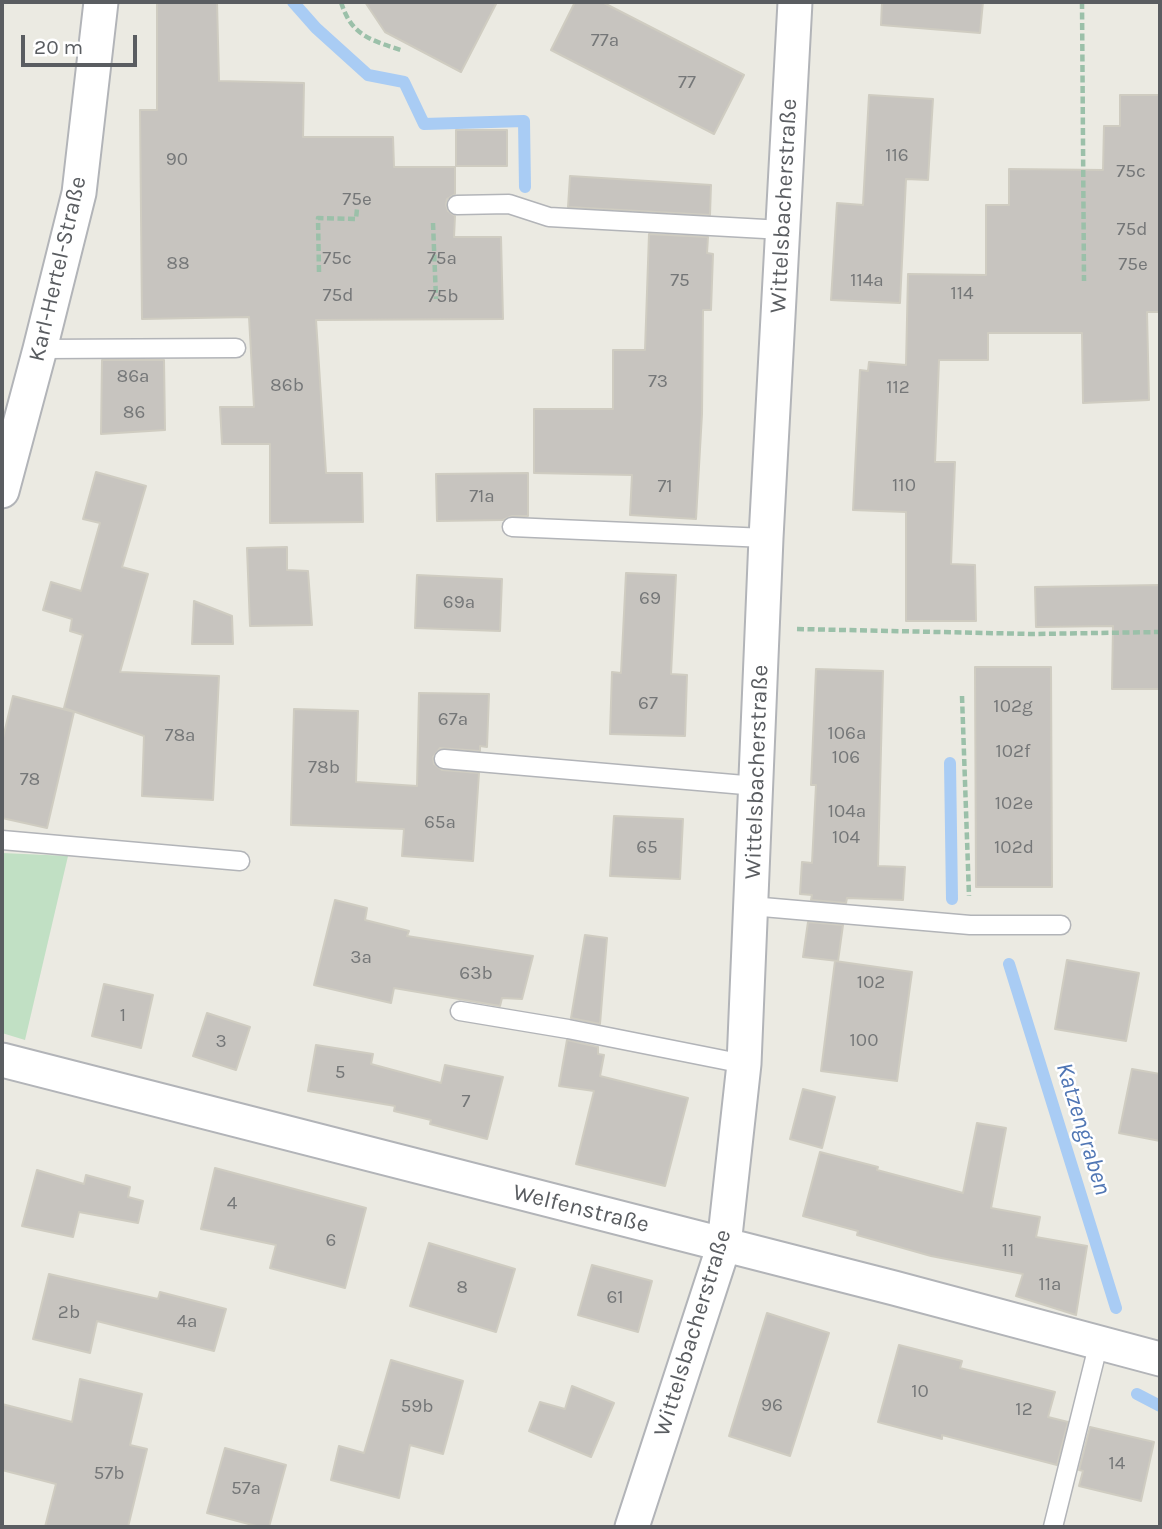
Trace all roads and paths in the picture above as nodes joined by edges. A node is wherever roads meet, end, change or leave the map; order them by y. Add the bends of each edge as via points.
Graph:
1 (101, 2) edge
2 (341, 2) edge
3 (795, 2) edge
4 (1082, 2) edge
5 (401, 50) dead end
6 (457, 205) dead end
7 (357, 209) dead end
8 (433, 221) dead end
9 (783, 230) junction
10 (319, 272) dead end
11 (1084, 281) dead end
12 (436, 299) dead end
13 (236, 348) dead end
14 (40, 349) junction
15 (2, 491) edge
16 (512, 527) dead end
17 (766, 538) junction
18 (763, 628) junction
19 (1160, 632) edge
20 (962, 696) dead end
21 (444, 759) dead end
22 (757, 786) junction
23 (2, 840) edge
24 (240, 861) dead end
25 (751, 906) junction
26 (970, 925) junction
27 (1061, 925) dead end
28 (460, 1011) dead end
29 (2, 1060) edge
30 (744, 1064) junction
31 (724, 1245) junction
32 (1099, 1342) junction
33 (1160, 1359) edge
34 (632, 1527) edge
35 (1053, 1527) edge

1 - 14 street, Karl-Hertel-Straße via 79,193
2 - 5 path via 347,21 372,41
3 - 9 street, Wittelsbacherstraße
4 - 11 path
6 - 9 lane via 509,204 549,218
7 - 10 path via 356,219 318,218
8 - 12 path
9 - 17 street, Wittelsbacherstraße
13 - 14 lane
14 - 15 street, Karl-Hertel-Straße
16 - 17 lane
17 - 18 street, Wittelsbacherstraße
18 - 19 path
18 - 22 street, Wittelsbacherstraße
20 - 26 path
21 - 22 lane
22 - 25 street, Wittelsbacherstraße
23 - 24 lane
25 - 26 lane
25 - 30 street, Wittelsbacherstraße
26 - 27 lane
28 - 30 lane
29 - 31 street, Welfenstraße
30 - 31 street, Wittelsbacherstraße
31 - 32 street, Welfenstraße
31 - 34 street, Wittelsbacherstraße
32 - 33 street, Welfenstraße
32 - 35 lane

